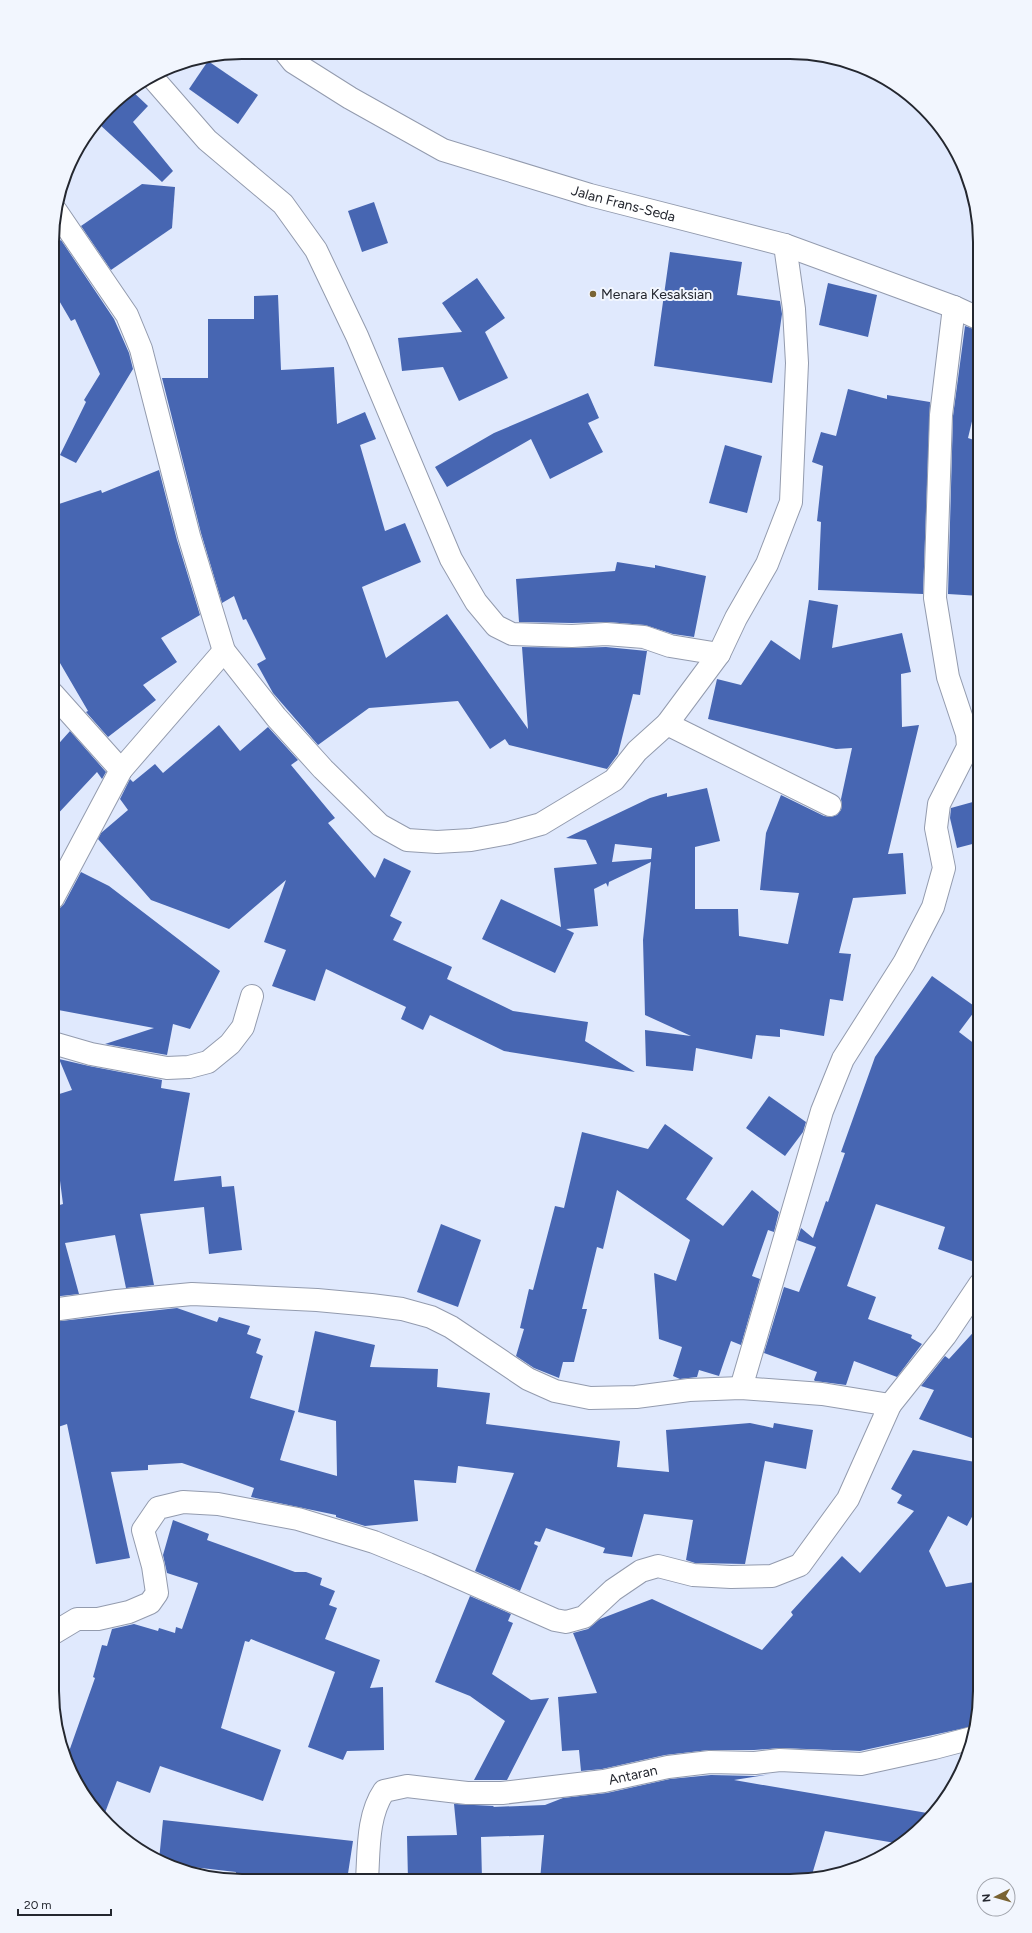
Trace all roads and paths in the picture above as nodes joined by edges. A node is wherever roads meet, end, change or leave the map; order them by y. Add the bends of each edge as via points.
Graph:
1 (291, 59) edge
2 (155, 81) edge
3 (61, 218) edge
4 (785, 245) junction
5 (954, 307) junction
6 (973, 316) edge
7 (224, 651) junction
8 (719, 654) junction
9 (59, 701) edge
10 (667, 724) junction
11 (971, 758) edge
12 (121, 770) junction
13 (830, 805) dead end
14 (59, 887) edge
15 (252, 996) dead end
16 (59, 1045) edge
17 (973, 1294) edge
18 (59, 1309) edge
19 (741, 1388) junction
20 (890, 1405) junction
21 (59, 1630) edge
22 (967, 1739) edge
23 (367, 1874) edge

1 - 4 street, Jalan Frans-Seda via 350,98 444,150 590,195
2 - 8 street via 207,140 284,204 316,250 357,336 452,559 476,602 496,626 512,634 606,634 644,637 670,646
3 - 7 street via 127,315 141,349 189,536
4 - 5 street, Jalan Frans-Seda
4 - 8 street via 794,308 797,363 791,502 767,564
5 - 6 street, Jalan Frans-Seda
5 - 11 street via 940,415 935,598 948,677 967,734
7 - 10 street via 276,717 323,769 380,825 407,840 471,840 541,824 614,780 637,751
7 - 12 street
8 - 10 street
9 - 12 street
10 - 13 street
11 - 19 street via 939,804 936,828 944,868 933,907 904,963 842,1059 822,1111
12 - 14 street
15 - 16 street via 243,1026 230,1044 208,1062 189,1067 167,1068 91,1054
17 - 20 street via 945,1336
18 - 19 street via 192,1294 371,1305 402,1309 431,1317 451,1327 528,1379 555,1391 590,1398 636,1397 689,1390
19 - 20 street via 822,1394
20 - 21 street via 848,1499 800,1565 772,1576 693,1575 658,1566 641,1571 613,1590 584,1617 566,1622 555,1620 374,1542 298,1519 218,1504 183,1502 158,1508 143,1530 157,1593 150,1603 129,1612 98,1619 77,1620
22 - 23 street, Antaran via 861,1764 780,1760 754,1763 710,1762 668,1767 604,1781 502,1793 467,1793 407,1786 384,1791 376,1802 372,1818

